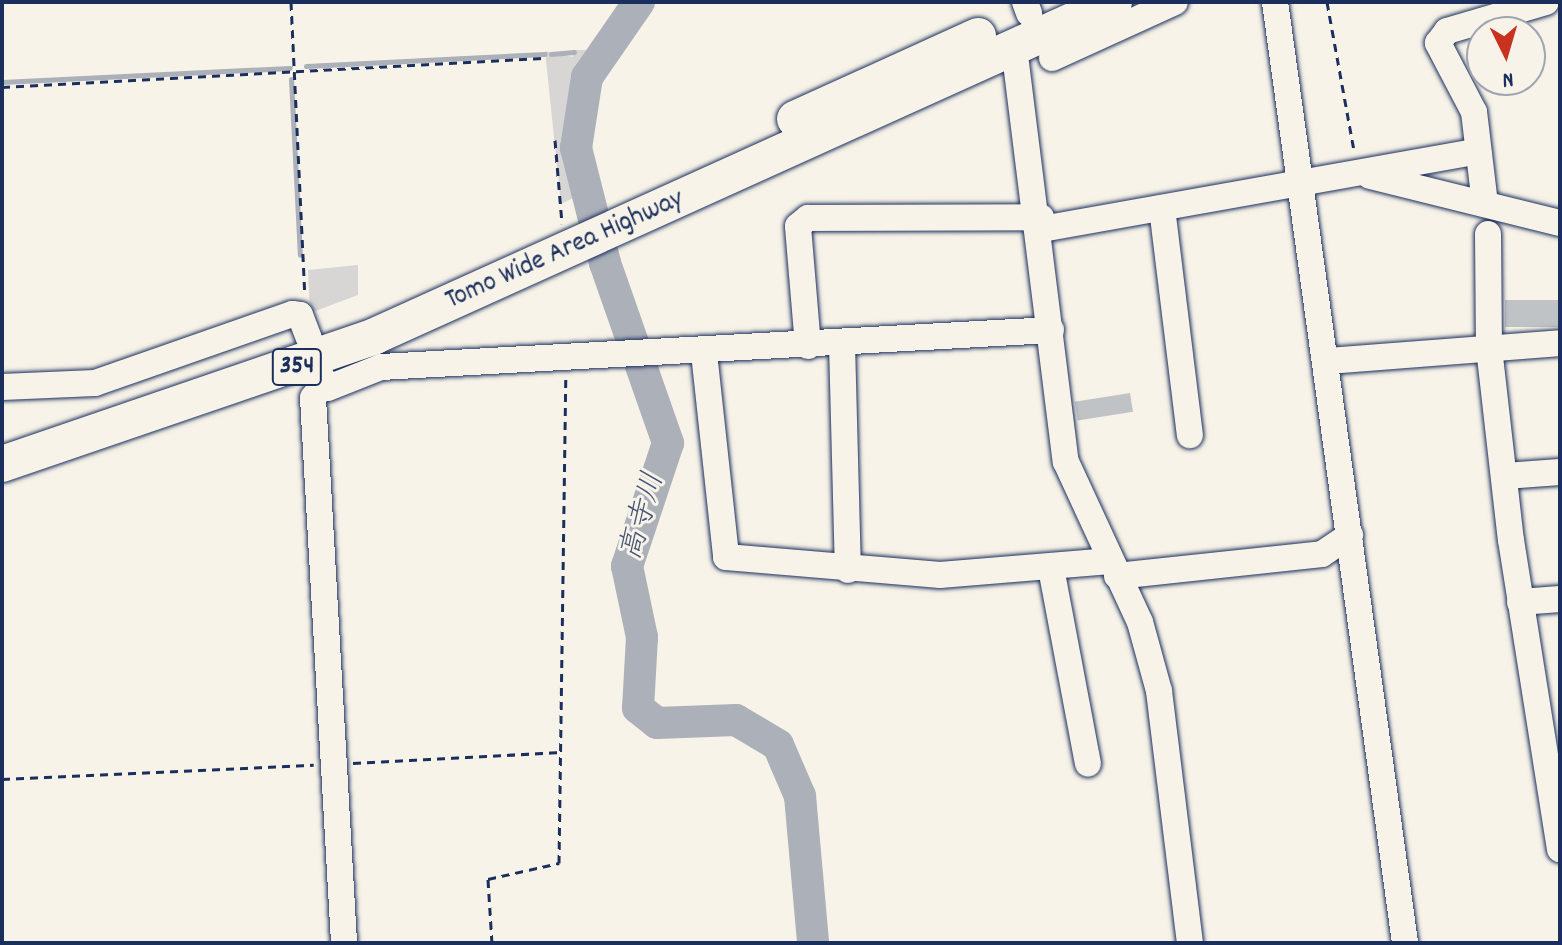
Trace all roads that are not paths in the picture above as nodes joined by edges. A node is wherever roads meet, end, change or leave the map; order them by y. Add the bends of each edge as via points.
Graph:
1 (1114, 2) edge
2 (1275, 2) edge
3 (1542, 2) edge
4 (1172, 3) edge
5 (1043, 21) edge
6 (1014, 47) junction
7 (1478, 151) junction
8 (1359, 173) junction
9 (1301, 184) junction
10 (1485, 204) junction
11 (1162, 208) junction
12 (1041, 223) junction
13 (1560, 223) edge
14 (587, 226) junction
15 (1488, 234) dead end
16 (1051, 330) junction
17 (1560, 343) edge
18 (842, 344) junction
19 (808, 346) junction
20 (1489, 348) junction
21 (311, 350) junction
22 (704, 353) junction
23 (1328, 361) junction
24 (2, 387) edge
25 (1190, 435) dead end
26 (2, 441) edge
27 (2, 464) edge
28 (1560, 472) edge
29 (1505, 476) junction
30 (1350, 535) junction
31 (1051, 568) junction
32 (1114, 569) junction
33 (848, 570) junction
34 (1560, 599) edge
35 (1520, 602) junction
36 (1549, 726) edge
37 (1088, 764) dead end
38 (1560, 849) edge
39 (344, 943) edge
40 (1190, 943) edge
41 (1405, 943) edge

1 - 5 highway, Tomo Wide Area Highway / 354
2 - 9 street
3 - 7 street via 1441,35 1470,100
4 - 5 street via 1098,36
5 - 6 highway, Tomo Wide Area Highway / 354
5 - 14 highway, Tomo Wide Area Highway / 354
6 - 12 street
6 - 14 highway, Tomo Wide Area Highway / 354
7 - 8 street
7 - 10 street
8 - 9 street
8 - 10 street
9 - 11 street
9 - 23 street
10 - 13 street
11 - 12 street
11 - 25 street
12 - 16 street
12 - 19 street via 808,218 798,226
14 - 21 highway, Tomo Wide Area Highway / 354
15 - 20 street
16 - 18 street
16 - 32 street via 1066,462
17 - 20 street
18 - 19 street
18 - 33 street
19 - 22 street
20 - 23 street
20 - 29 street
21 - 22 street via 381,367
21 - 24 street via 95,383
21 - 26 highway, Tomo Wide Area Highway / 354
21 - 27 highway, Tomo Wide Area Highway / 354
21 - 39 street
22 - 33 street via 726,557
23 - 30 street
28 - 29 street
29 - 35 street
30 - 32 street via 1322,554
30 - 41 street
31 - 32 street
31 - 33 street via 940,575
31 - 37 street
32 - 40 street via 1140,622 1159,691
34 - 35 street
35 - 36 street
36 - 38 street

